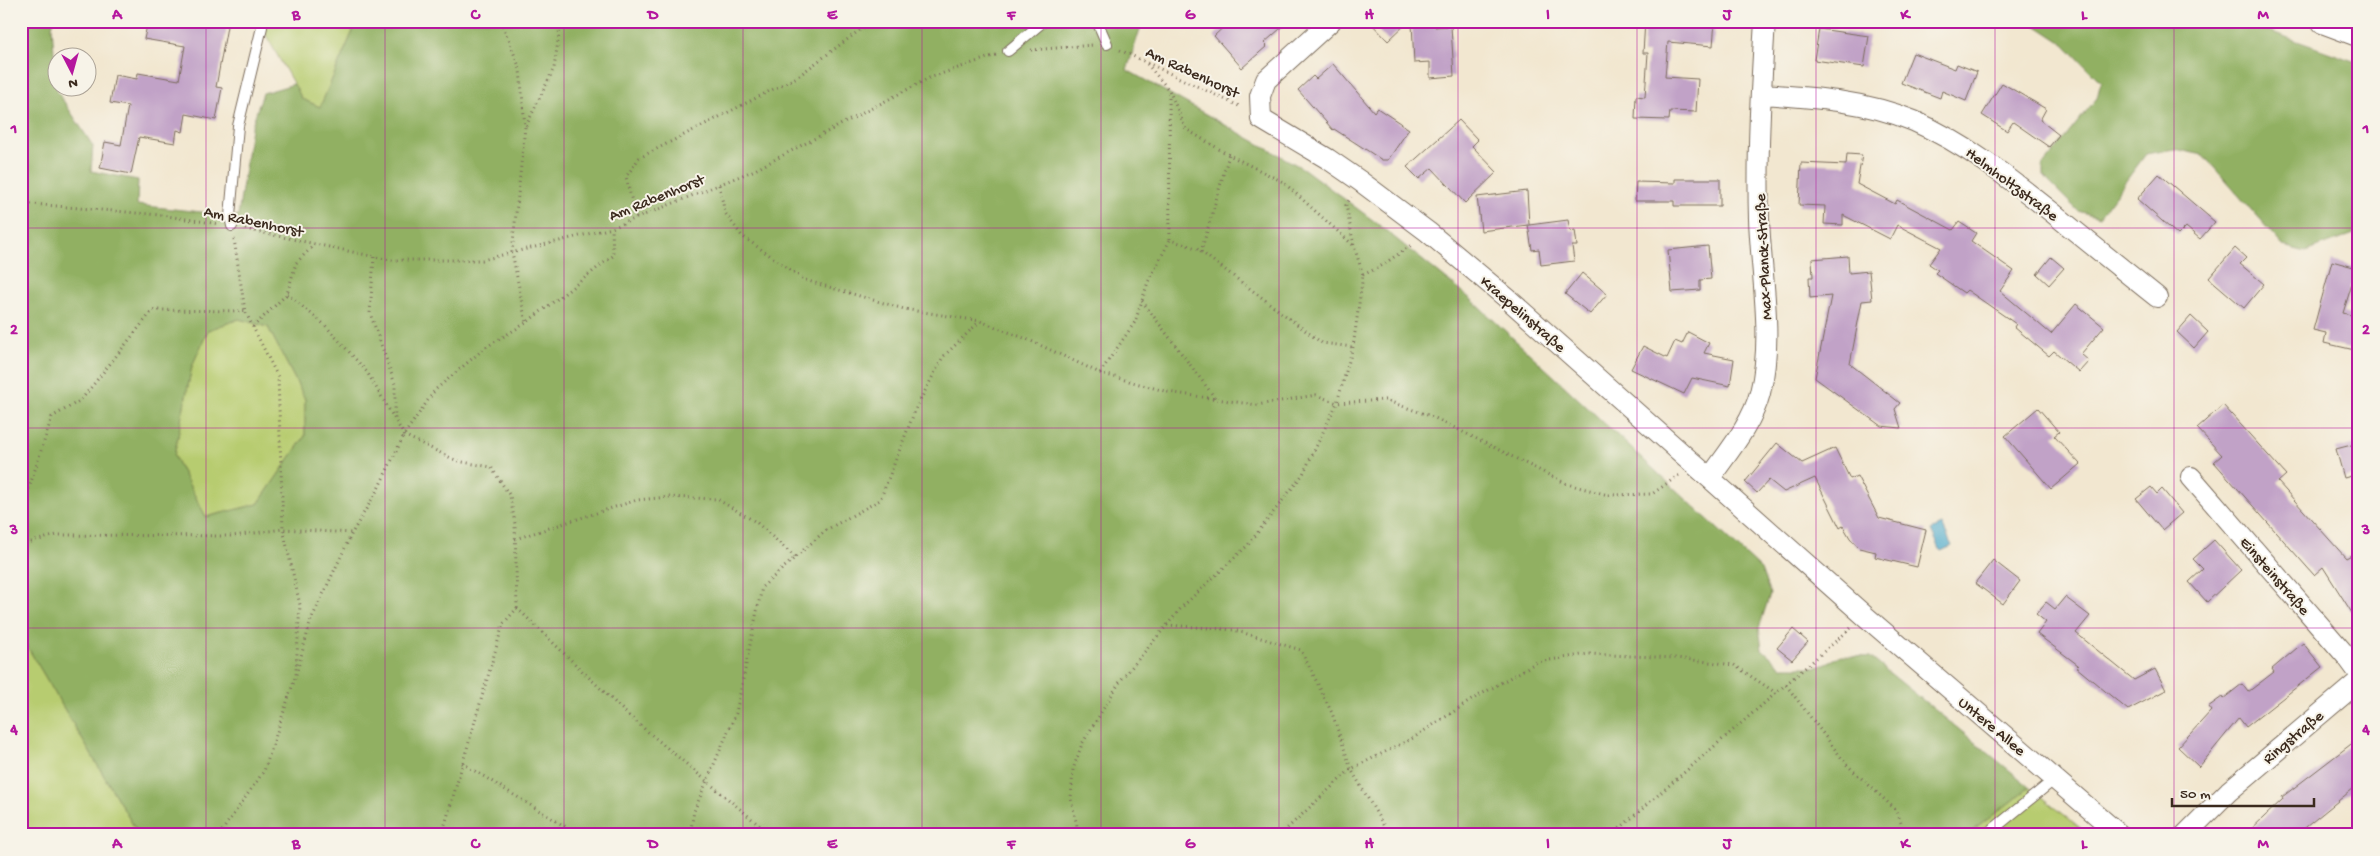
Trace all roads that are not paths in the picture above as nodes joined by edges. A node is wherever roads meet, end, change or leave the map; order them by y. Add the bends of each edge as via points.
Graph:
1 (1044, 21) edge
2 (1097, 21) edge
3 (1331, 21) edge
4 (1765, 21) edge
5 (2324, 21) edge
6 (262, 28) dead end
7 (2359, 34) edge
8 (1107, 44) road end
9 (1008, 52) road end
10 (1761, 94) junction
11 (232, 226) road end
12 (2156, 297) dead end
13 (2191, 477) dead end
14 (1710, 478) junction
15 (1865, 616) joint
16 (2359, 673) edge
17 (2359, 681) edge
18 (2056, 778) junction
19 (1986, 835) edge
20 (2120, 835) edge
21 (2185, 835) edge

1 - 9 lane
2 - 8 lane
3 - 14 street, Kraepelinstraße via 1266,80 1260,96 1261,119 1328,159 1428,232 1508,298
4 - 10 street, Max-Planck-Straße
5 - 7 street
6 - 11 lane via 238,126 230,216
10 - 12 street, Helmholtzstraße via 1813,97 1861,106 1912,121 1956,142 1995,167
10 - 14 street, Max-Planck-Straße via 1759,220 1766,331 1760,394 1749,420
13 - 16 street, Einsteinstraße
14 - 15 street, Kraepelinstraße
15 - 18 street, Untere Allee
17 - 21 street, Ringstraße via 2228,791
18 - 19 lane
18 - 20 street, Untere Allee

